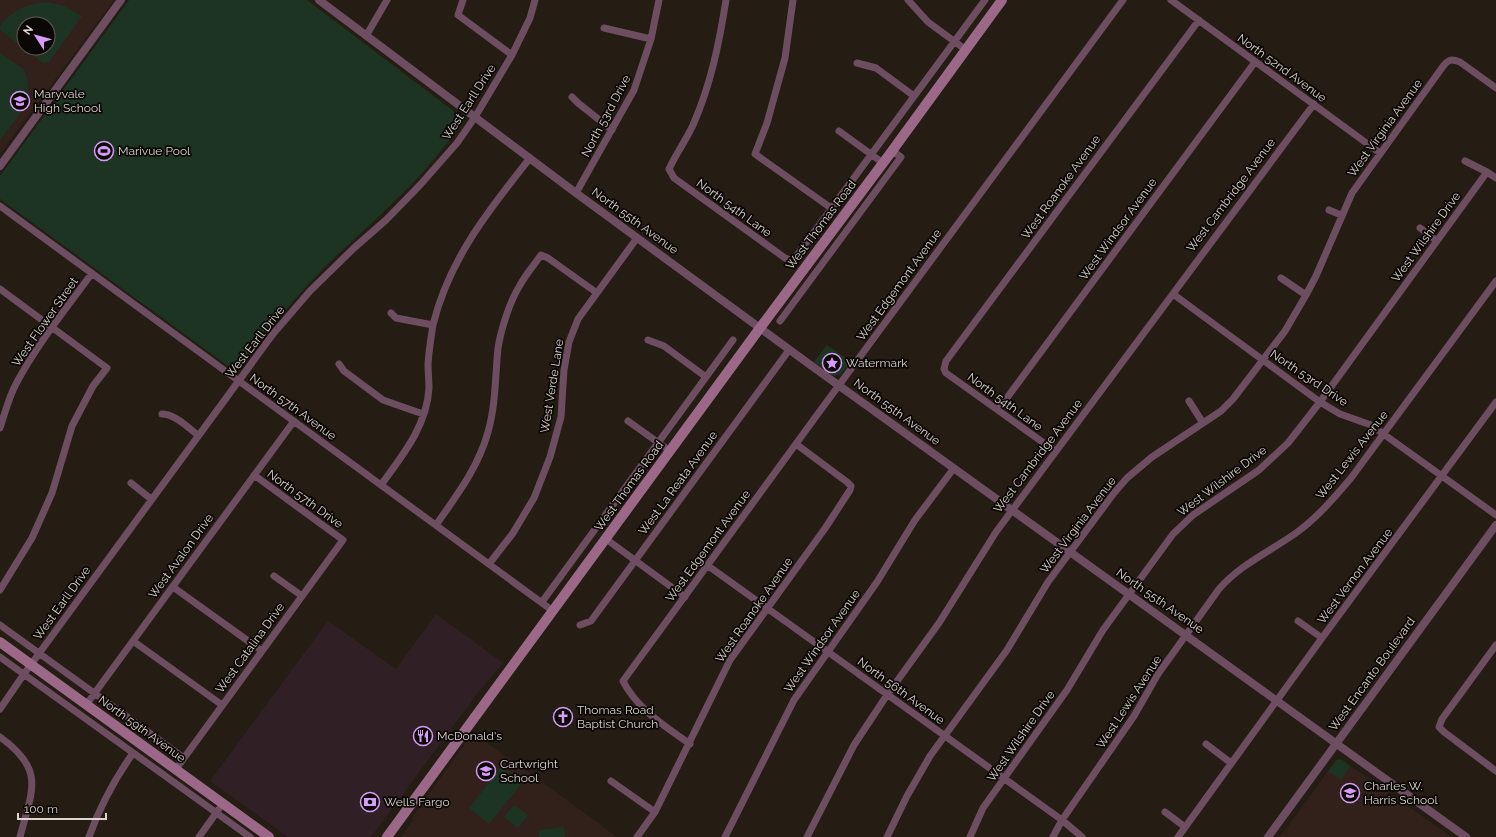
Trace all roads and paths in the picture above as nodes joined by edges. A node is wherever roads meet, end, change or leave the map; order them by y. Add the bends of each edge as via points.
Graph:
1 (121, 0) edge
2 (319, 0) edge
3 (387, 0) edge
4 (464, 0) edge
5 (535, 0) edge
6 (659, 0) edge
7 (726, 0) edge
8 (793, 0) edge
9 (908, 0) edge
10 (985, 0) edge
11 (1002, 0) edge
12 (1123, 0) edge
13 (1171, 0) edge
14 (1198, 20) junction
15 (604, 28) dead end
16 (366, 36) junction
17 (651, 39) junction
18 (954, 42) junction
19 (966, 50) junction
20 (512, 55) junction
21 (1255, 62) junction
22 (857, 63) dead end
23 (1496, 88) edge
24 (914, 96) junction
25 (572, 97) dead end
26 (1314, 104) junction
27 (475, 117) junction
28 (612, 130) junction
29 (840, 131) dead end
30 (892, 151) junction
31 (1380, 153) junction
32 (871, 154) junction
33 (530, 158) junction
34 (1465, 161) dead end
35 (883, 163) junction
36 (0, 166) edge
37 (1487, 172) junction
38 (1496, 178) edge
39 (576, 193) junction
40 (0, 206) edge
41 (831, 208) junction
42 (1329, 210) dead end
43 (1341, 215) junction
44 (1420, 228) dead end
45 (637, 238) junction
46 (1437, 241) junction
47 (790, 260) joint
48 (92, 273) junction
49 (1281, 278) dead end
50 (1496, 281) edge
51 (790, 288) junction
52 (0, 289) edge
53 (597, 294) junction
54 (1173, 294) junction
55 (800, 295) junction
56 (1306, 295) junction
57 (391, 313) dead end
58 (780, 321) dead end
59 (433, 325) junction
60 (53, 328) junction
61 (760, 328) junction
62 (648, 340) dead end
63 (732, 340) dead end
64 (789, 350) junction
65 (1262, 359) junction
66 (339, 364) dead end
67 (944, 369) joint
68 (706, 378) junction
69 (238, 380) junction
70 (839, 386) junction
71 (1189, 401) dead end
72 (1320, 402) junction
73 (1496, 402) edge
74 (998, 410) junction
75 (162, 414) dead end
76 (423, 414) junction
77 (294, 421) junction
78 (628, 421) dead end
79 (1203, 423) junction
80 (0, 428) edge
81 (1383, 434) junction
82 (198, 435) junction
83 (658, 443) junction
84 (796, 444) junction
85 (670, 451) junction
86 (1055, 451) junction
87 (954, 468) junction
88 (254, 475) junction
89 (1442, 476) junction
90 (131, 483) dead end
91 (381, 485) junction
92 (151, 499) junction
93 (1011, 510) junction
94 (1496, 515) edge
95 (436, 524) junction
96 (1496, 525) edge
97 (606, 539) junction
98 (343, 540) joint
99 (1070, 552) junction
100 (635, 560) junction
101 (489, 564) junction
102 (707, 565) junction
103 (274, 576) dead end
104 (172, 587) junction
105 (0, 590) edge
106 (1130, 594) junction
107 (302, 596) junction
108 (685, 596) junction
109 (542, 602) junction
110 (767, 608) junction
111 (553, 611) junction
112 (1298, 621) dead end
113 (0, 625) edge
114 (580, 625) dead end
115 (1186, 635) junction
116 (1322, 638) junction
117 (133, 641) junction
118 (0, 642) edge
119 (1496, 645) edge
120 (262, 651) junction
121 (827, 652) junction
122 (39, 653) junction
123 (0, 657) edge
124 (31, 665) junction
125 (24, 674) junction
126 (95, 694) junction
127 (887, 695) junction
128 (1277, 700) junction
129 (86, 705) junction
130 (222, 705) junction
131 (0, 709) edge
132 (945, 736) junction
133 (0, 737) edge
134 (690, 744) junction
135 (1206, 744) dead end
136 (1336, 744) junction
137 (134, 753) junction
138 (184, 758) junction
139 (1231, 762) junction
140 (1495, 768) edge
141 (176, 769) junction
142 (1004, 778) junction
143 (611, 781) dead end
144 (223, 804) junction
145 (216, 812) junction
146 (655, 812) junction
147 (1165, 812) dead end
148 (1062, 820) junction
149 (1185, 827) junction
150 (20, 837) edge
151 (89, 837) edge
152 (199, 837) edge
153 (250, 837) edge
154 (269, 837) edge
155 (387, 837) edge
156 (637, 837) edge
157 (724, 837) edge
158 (807, 837) edge
159 (887, 837) edge
160 (970, 837) edge
161 (1053, 837) edge
162 (1082, 837) edge
163 (1178, 837) edge
164 (1268, 837) edge
165 (1466, 837) edge

1 - 36 street
2 - 16 street, North 55th Avenue
3 - 16 street
4 - 20 street via 458,15
5 - 20 street, West Earll Drive via 530,18
6 - 17 street, North 53rd Drive
7 - 47 street, North 54th Lane via 720,43 710,77 692,126 669,169 674,178
8 - 41 street via 785,58 767,123 755,154
9 - 18 street via 928,22
10 - 18 street, West Thomas Road
11 - 19 main road, West Thomas Road
12 - 70 street, West Edgemont Avenue
13 - 14 street, North 52nd Avenue
14 - 21 street, North 52nd Avenue
14 - 67 street, West Roanoke Avenue via 946,361
15 - 17 street
16 - 27 street, North 55th Avenue
17 - 28 street, North 53rd Drive via 634,90
18 - 19 street
18 - 24 street, West Thomas Road
19 - 30 main road, West Thomas Road
20 - 27 street, West Earll Drive
21 - 26 street, North 52nd Avenue
21 - 74 street, West Windsor Avenue
22 - 24 street via 876,68
23 - 31 street, West Virginia Avenue via 1460,62 1453,59 1447,61
24 - 32 street, West Thomas Road
25 - 28 street
26 - 31 street, North 52nd Avenue
26 - 54 street, West Cambridge Avenue
27 - 33 street, North 55th Avenue
27 - 69 street, West Earll Drive via 457,143 420,185 310,291
28 - 39 street, North 53rd Drive
29 - 32 street
30 - 35 main road, West Thomas Road
30 - 55 street, West Thomas Road via 901,158
31 - 43 street, West Virginia Avenue via 1352,193
32 - 35 street
32 - 41 street, West Thomas Road
33 - 39 street, North 55th Avenue
33 - 59 street via 476,228 463,250 452,271
34 - 37 street
35 - 51 main road, West Thomas Road
37 - 38 street
37 - 46 street, West Wilshire Drive
39 - 45 street, North 55th Avenue
40 - 48 street, North 57th Avenue
41 - 47 street, West Thomas Road via 795,258
42 - 43 street
43 - 56 street, West Virginia Avenue via 1325,258
44 - 46 street
45 - 53 street, West Verde Lane
45 - 61 street, North 55th Avenue
46 - 72 street, West Wilshire Drive
48 - 60 street, West Flower Street
48 - 69 street, North 57th Avenue
49 - 56 street
50 - 81 street, West Lewis Avenue
51 - 55 street
51 - 61 main road, West Thomas Road
52 - 60 street
53 - 95 street via 541,255 519,285 503,326 498,348 495,401 488,432 478,460 466,482
53 - 101 street, West Verde Lane via 578,319 569,342 564,370 561,417 550,457 534,498 513,533
54 - 65 street, North 53rd Drive
54 - 86 street, West Cambridge Avenue
55 - 58 street, West Thomas Road
56 - 65 street, West Virginia Avenue
57 - 59 street via 396,318
59 - 76 street via 428,363 429,389
60 - 80 street, West Flower Street via 16,383
60 - 105 street via 107,368 93,386 72,426 52,493 32,538
61 - 64 street, North 55th Avenue
61 - 85 main road, West Thomas Road
62 - 68 street via 664,346
63 - 68 street, West Thomas Road
64 - 70 street, North 55th Avenue
64 - 100 street, West La Reata Avenue
65 - 72 street, North 53rd Drive
65 - 79 street, West Virginia Avenue via 1233,399
66 - 76 street via 344,371 383,400
67 - 74 street, North 54th Lane
68 - 83 street, West Thomas Road
69 - 77 street, North 57th Avenue
69 - 82 street, West Earll Drive
70 - 84 street, West Edgemont Avenue
70 - 87 street, North 55th Avenue
71 - 79 street
72 - 81 street, North 53rd Drive via 1340,414 1371,425
72 - 106 street, West Wilshire Drive via 1288,443 1259,470 1193,515 1173,534
73 - 89 street, West Vernon Avenue
74 - 86 street, North 54th Lane
75 - 82 street via 174,417
76 - 91 street via 416,434
77 - 88 street, West Avalon Drive
77 - 91 street, North 57th Avenue
78 - 83 street
79 - 99 street, West Virginia Avenue via 1152,457 1127,478
81 - 89 street, North 53rd Drive
81 - 115 street, West Lewis Avenue via 1351,478 1315,518 1228,579
82 - 92 street, West Earll Drive
83 - 85 street
83 - 109 street, West Thomas Road
84 - 102 street, West Edgemont Avenue
84 - 110 street, West Roanoke Avenue via 851,486 826,527
85 - 97 main road, West Thomas Road
86 - 93 street, West Cambridge Avenue
87 - 93 street, North 55th Avenue
87 - 121 street, West Windsor Avenue via 915,520 884,572
88 - 98 street, North 57th Drive
88 - 104 street, West Avalon Drive
89 - 94 street, North 53rd Drive
89 - 116 street, West Vernon Avenue
90 - 92 street
91 - 95 street, North 57th Avenue
92 - 122 street, West Earll Drive
93 - 99 street, North 55th Avenue
93 - 127 street, West Cambridge Avenue via 939,623
95 - 101 street, North 57th Avenue
96 - 136 street, West Encanto Boulevard
97 - 100 street
97 - 111 main road, West Thomas Road
98 - 107 street, West Catalina Drive
99 - 106 street, North 55th Avenue
99 - 132 street, West Virginia Avenue via 1007,650
100 - 108 street
100 - 114 street, West La Reata Avenue via 591,622
101 - 109 street, North 57th Avenue
102 - 108 street, West Edgemont Avenue
102 - 110 street, North 56th Avenue
103 - 107 street
104 - 117 street, West Avalon Drive
104 - 120 street
106 - 115 street, North 55th Avenue
106 - 142 street, West Wilshire Drive via 1103,630 1067,690
107 - 120 street, West Catalina Drive
108 - 134 street, West Edgemont Avenue via 623,681 647,712
109 - 111 street, North 57th Avenue
110 - 121 street, North 56th Avenue
110 - 134 street, West Roanoke Avenue via 730,660
111 - 155 main road, West Thomas Road
112 - 116 street
113 - 122 street, North 59th Avenue
115 - 128 street, North 55th Avenue
115 - 148 street, West Lewis Avenue
116 - 128 street, West Vernon Avenue
117 - 126 street, West Avalon Drive
117 - 130 street
118 - 124 main road, North 59th Avenue
119 - 140 street via 1439,727
120 - 130 street, West Catalina Drive
121 - 127 street, North 56th Avenue
121 - 157 street, West Windsor Avenue via 794,700
122 - 124 street, West Earll Drive
122 - 126 street, North 59th Avenue
123 - 125 street, North 59th Avenue
124 - 125 street, West Earll Drive
124 - 129 main road, North 59th Avenue
125 - 131 street, West Earll Drive
125 - 137 street, North 59th Avenue
126 - 129 street, West Avalon Drive
126 - 138 street, North 59th Avenue
127 - 132 street, North 56th Avenue
127 - 158 street, West Cambridge Avenue via 854,745
128 - 136 street, North 55th Avenue
128 - 139 street, West Vernon Avenue
129 - 141 main road, North 59th Avenue
130 - 138 street, West Catalina Drive
132 - 142 street, North 56th Avenue
132 - 159 street, West Virginia Avenue via 920,773
133 - 150 street via 19,752 35,772
134 - 146 street, West Roanoke Avenue
135 - 139 street
136 - 164 street, West Encanto Boulevard
136 - 165 street, North 55th Avenue
137 - 145 street, North 59th Avenue
137 - 151 street via 116,778
138 - 141 street, West Catalina Drive
139 - 149 street, West Vernon Avenue
141 - 144 main road, North 59th Avenue
142 - 148 street, North 56th Avenue
142 - 160 street, West Wilshire Drive via 983,808
143 - 146 street
144 - 145 street
144 - 154 main road, North 59th Avenue
145 - 152 street
145 - 153 street, North 59th Avenue
146 - 156 street, West Roanoke Avenue
147 - 149 street
148 - 161 street, West Lewis Avenue
148 - 162 street, North 56th Avenue
149 - 163 street, West Vernon Avenue

